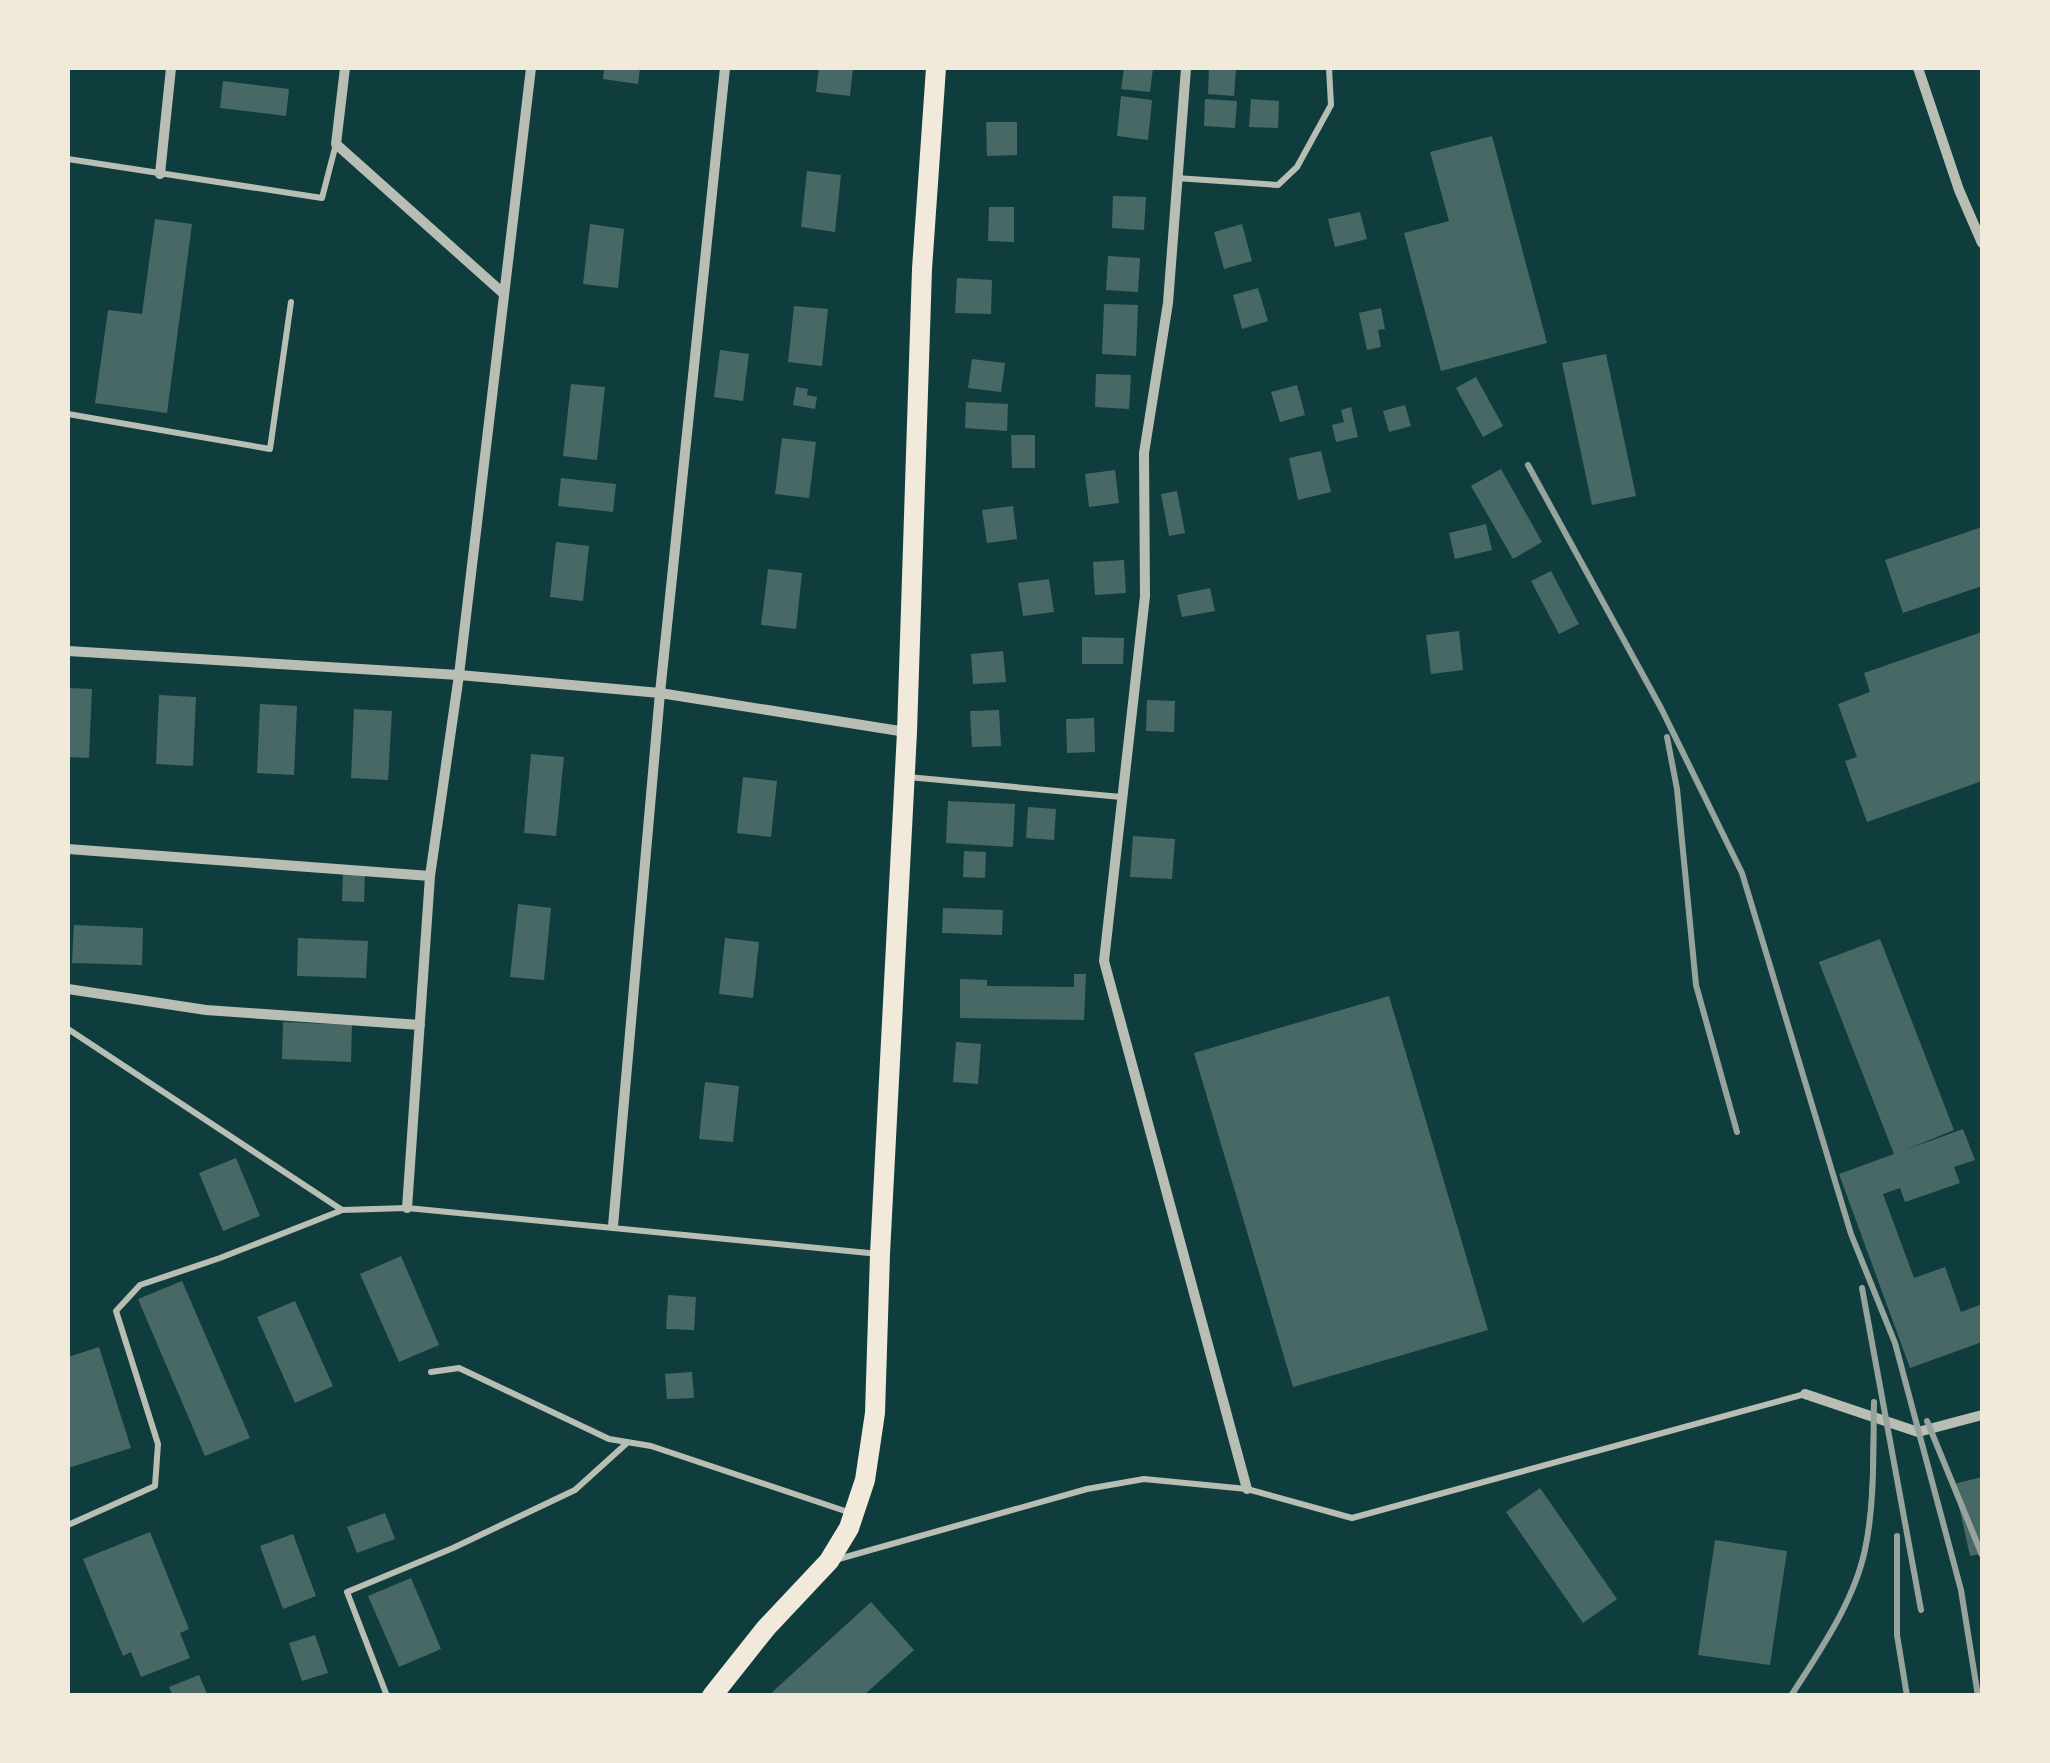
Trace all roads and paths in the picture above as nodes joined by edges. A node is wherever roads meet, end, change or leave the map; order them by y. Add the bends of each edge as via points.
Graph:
1 (171, 68) edge
2 (344, 68) edge
3 (531, 68) edge
4 (726, 68) edge
5 (936, 68) edge
6 (1186, 68) edge
7 (1329, 68) edge
8 (1918, 68) edge
9 (336, 144) junction
10 (68, 159) edge
11 (160, 174) junction
12 (1176, 178) junction
13 (1982, 243) edge
14 (504, 294) junction
15 (291, 302) dead end
16 (68, 414) edge
17 (68, 651) edge
18 (459, 676) junction
19 (660, 693) junction
20 (907, 732) junction
21 (905, 776) junction
22 (1120, 797) junction
23 (68, 849) edge
24 (430, 876) junction
25 (68, 989) edge
26 (420, 1026) junction
27 (68, 1029) edge
28 (407, 1208) junction
29 (342, 1210) junction
30 (613, 1226) junction
31 (880, 1254) junction
32 (431, 1372) dead end
33 (1806, 1394) joint
34 (1982, 1416) edge
35 (1874, 1417) junction
36 (628, 1442) junction
37 (1247, 1489) junction
38 (854, 1514) junction
39 (68, 1525) edge
40 (829, 1562) junction
41 (387, 1696) edge
42 (712, 1696) edge
43 (1790, 1696) edge

1 - 11 street
2 - 9 street
3 - 14 street
4 - 19 street
5 - 20 main road via 922,269
6 - 12 street
7 - 12 lane via 1331,105 1298,167 1278,185
8 - 13 street
9 - 11 lane via 322,198
9 - 14 street
10 - 11 lane
12 - 22 street via 1168,303 1144,453 1145,596
14 - 18 street
15 - 16 lane via 270,449
17 - 18 street
18 - 19 street
18 - 24 street
19 - 20 street
19 - 30 street
20 - 21 main road
21 - 22 lane
21 - 31 main road
22 - 37 street via 1104,961
23 - 24 street
24 - 26 street
25 - 26 street via 206,1010
26 - 28 street
27 - 29 lane
28 - 29 lane
28 - 30 lane
29 - 39 lane via 140,1285 116,1311 158,1444 155,1486
30 - 31 lane
31 - 38 main road via 876,1413
32 - 36 lane via 459,1368
33 - 35 street
33 - 37 lane via 1352,1518
34 - 35 street via 1918,1432
35 - 43 path via 1864,1552 1842,1609
36 - 38 lane
36 - 41 lane via 575,1490 347,1592
37 - 40 lane via 1144,1479 1086,1489
38 - 40 main road
40 - 42 main road

